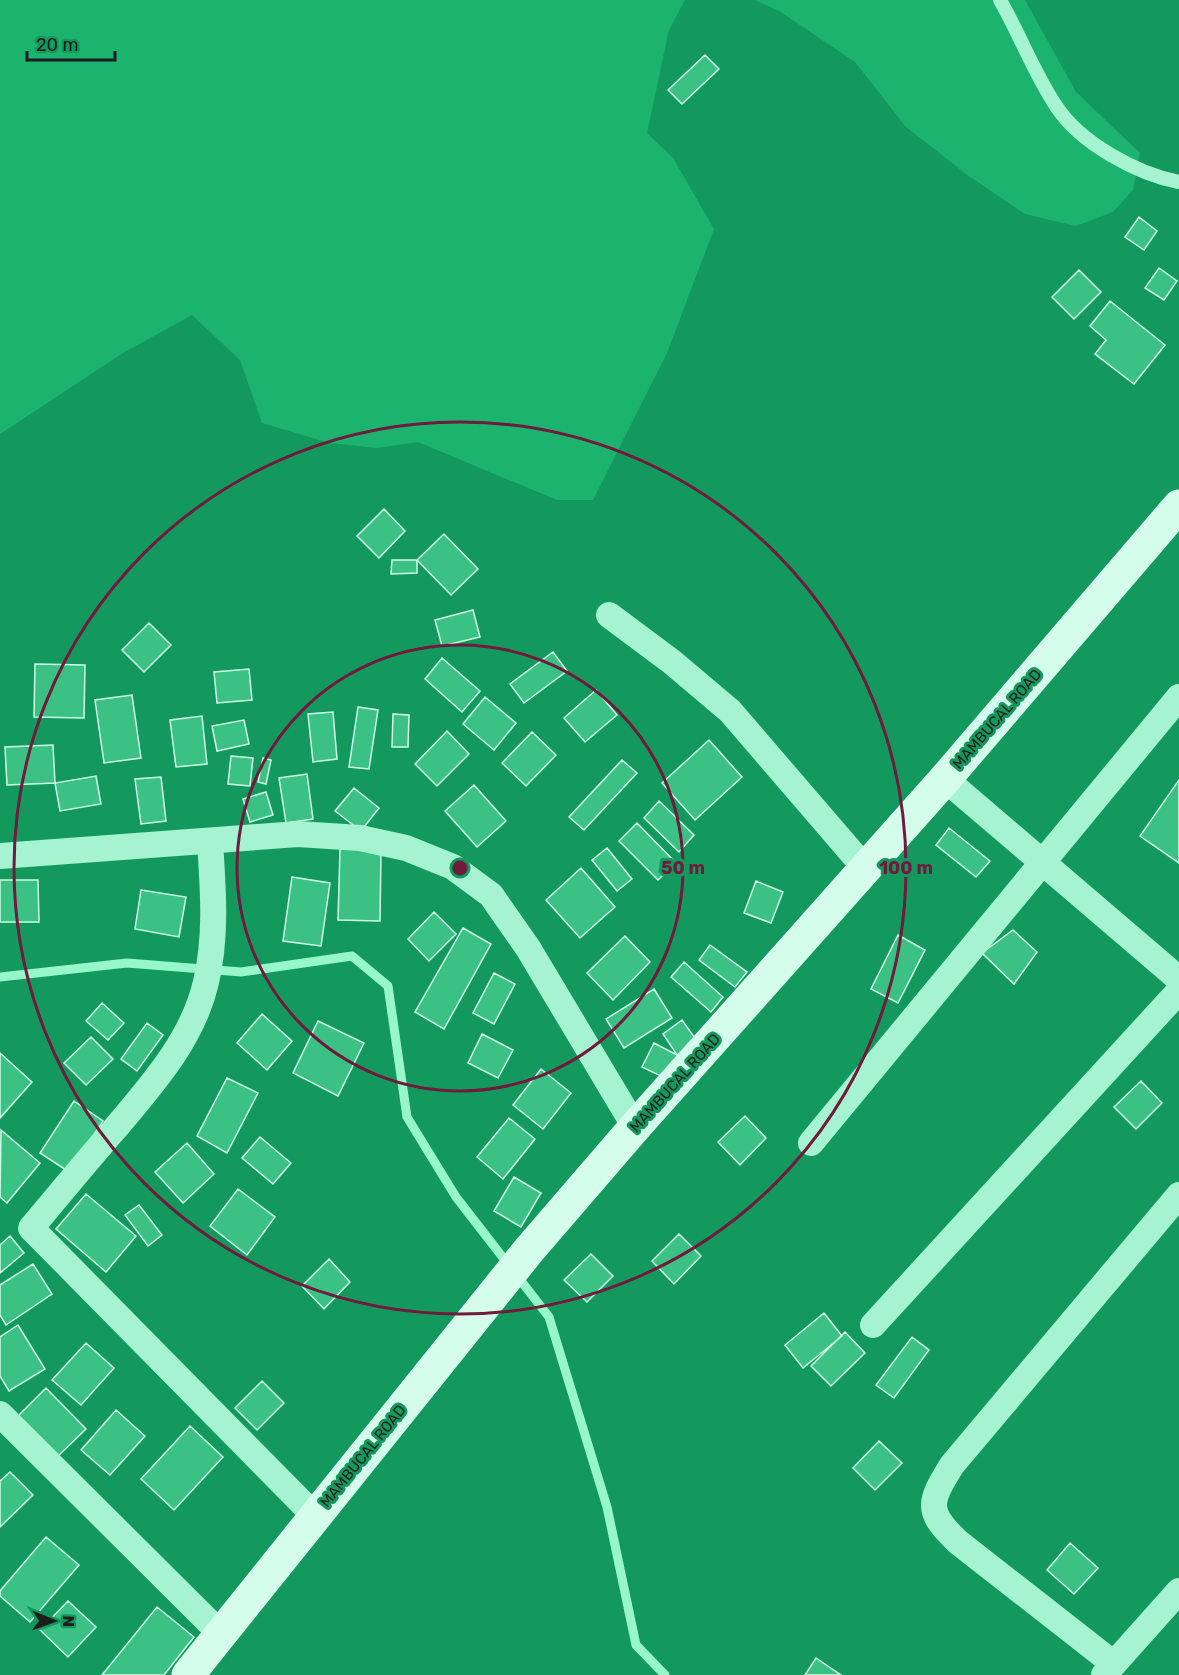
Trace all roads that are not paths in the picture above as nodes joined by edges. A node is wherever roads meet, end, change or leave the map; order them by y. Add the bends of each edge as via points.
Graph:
1 (1000, 0) edge
2 (1179, 182) edge
3 (1179, 506) edge
4 (609, 615) dead end
5 (1179, 697) edge
6 (945, 778) junction
7 (210, 842) junction
8 (0, 856) edge
9 (1043, 862) junction
10 (865, 868) junction
11 (1179, 979) edge
12 (1179, 991) edge
13 (635, 1127) junction
14 (811, 1143) dead end
15 (1179, 1195) edge
16 (873, 1325) dead end
17 (0, 1414) edge
18 (315, 1516) junction
19 (1179, 1591) edge
20 (222, 1635) junction
21 (1109, 1670) edge
22 (188, 1675) edge

1 - 2 lane via 1057,108 1098,148 1140,170
3 - 6 main road, MAMBUCAL ROAD
4 - 10 street via 730,711
5 - 9 street
6 - 9 street
6 - 10 main road, MAMBUCAL ROAD
7 - 8 street
7 - 13 street via 298,834 360,838 406,848 453,867 491,895 528,948
7 - 18 street via 215,912 211,954 198,1008 150,1087 31,1228
9 - 11 street
9 - 14 street
10 - 13 main road, MAMBUCAL ROAD
12 - 16 street
13 - 18 main road, MAMBUCAL ROAD via 500,1286
15 - 21 street via 952,1465 933,1506 938,1523 958,1542
17 - 20 street
18 - 20 main road, MAMBUCAL ROAD
19 - 21 street
20 - 22 main road, MAMBUCAL ROAD

